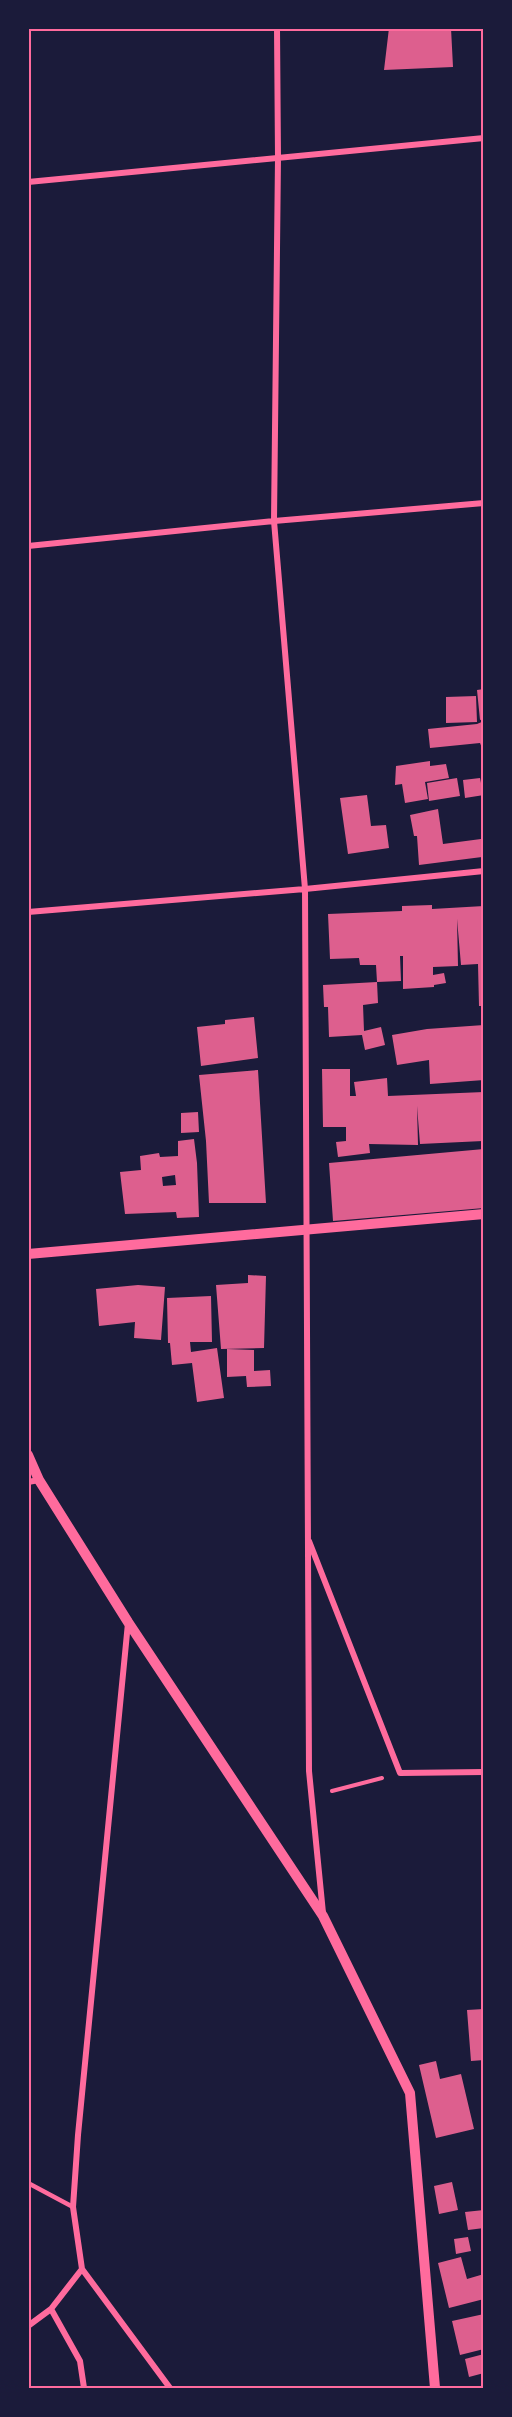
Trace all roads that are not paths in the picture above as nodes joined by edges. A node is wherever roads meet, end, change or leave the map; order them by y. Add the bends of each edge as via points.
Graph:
1 (277, 28) edge
2 (483, 138) edge
3 (278, 158) junction
4 (28, 182) edge
5 (483, 503) edge
6 (274, 521) junction
7 (28, 546) edge
8 (483, 871) edge
9 (306, 889) junction
10 (28, 912) edge
11 (483, 1214) edge
12 (306, 1229) junction
13 (28, 1254) edge
14 (28, 1455) edge
15 (34, 1481) edge
16 (308, 1537) junction
17 (128, 1622) junction
18 (483, 1772) edge
19 (323, 1916) junction
20 (28, 2183) edge
21 (73, 2207) junction
22 (82, 2269) junction
23 (51, 2309) junction
24 (28, 2326) edge
25 (84, 2388) edge
26 (170, 2388) edge
27 (435, 2388) edge

1 - 3 street
2 - 3 street
3 - 4 street
3 - 6 street
5 - 6 street
6 - 7 street
6 - 9 street
8 - 9 street
9 - 10 street
9 - 12 street
11 - 12 street
12 - 13 street
12 - 16 street
14 - 15 street
15 - 17 street
16 - 18 street via 400,1773
16 - 19 street via 309,1771
17 - 19 street
17 - 21 street
19 - 27 street via 410,2093
20 - 21 lane
21 - 22 street
22 - 23 street
22 - 26 street
23 - 24 street
23 - 25 street via 80,2361

